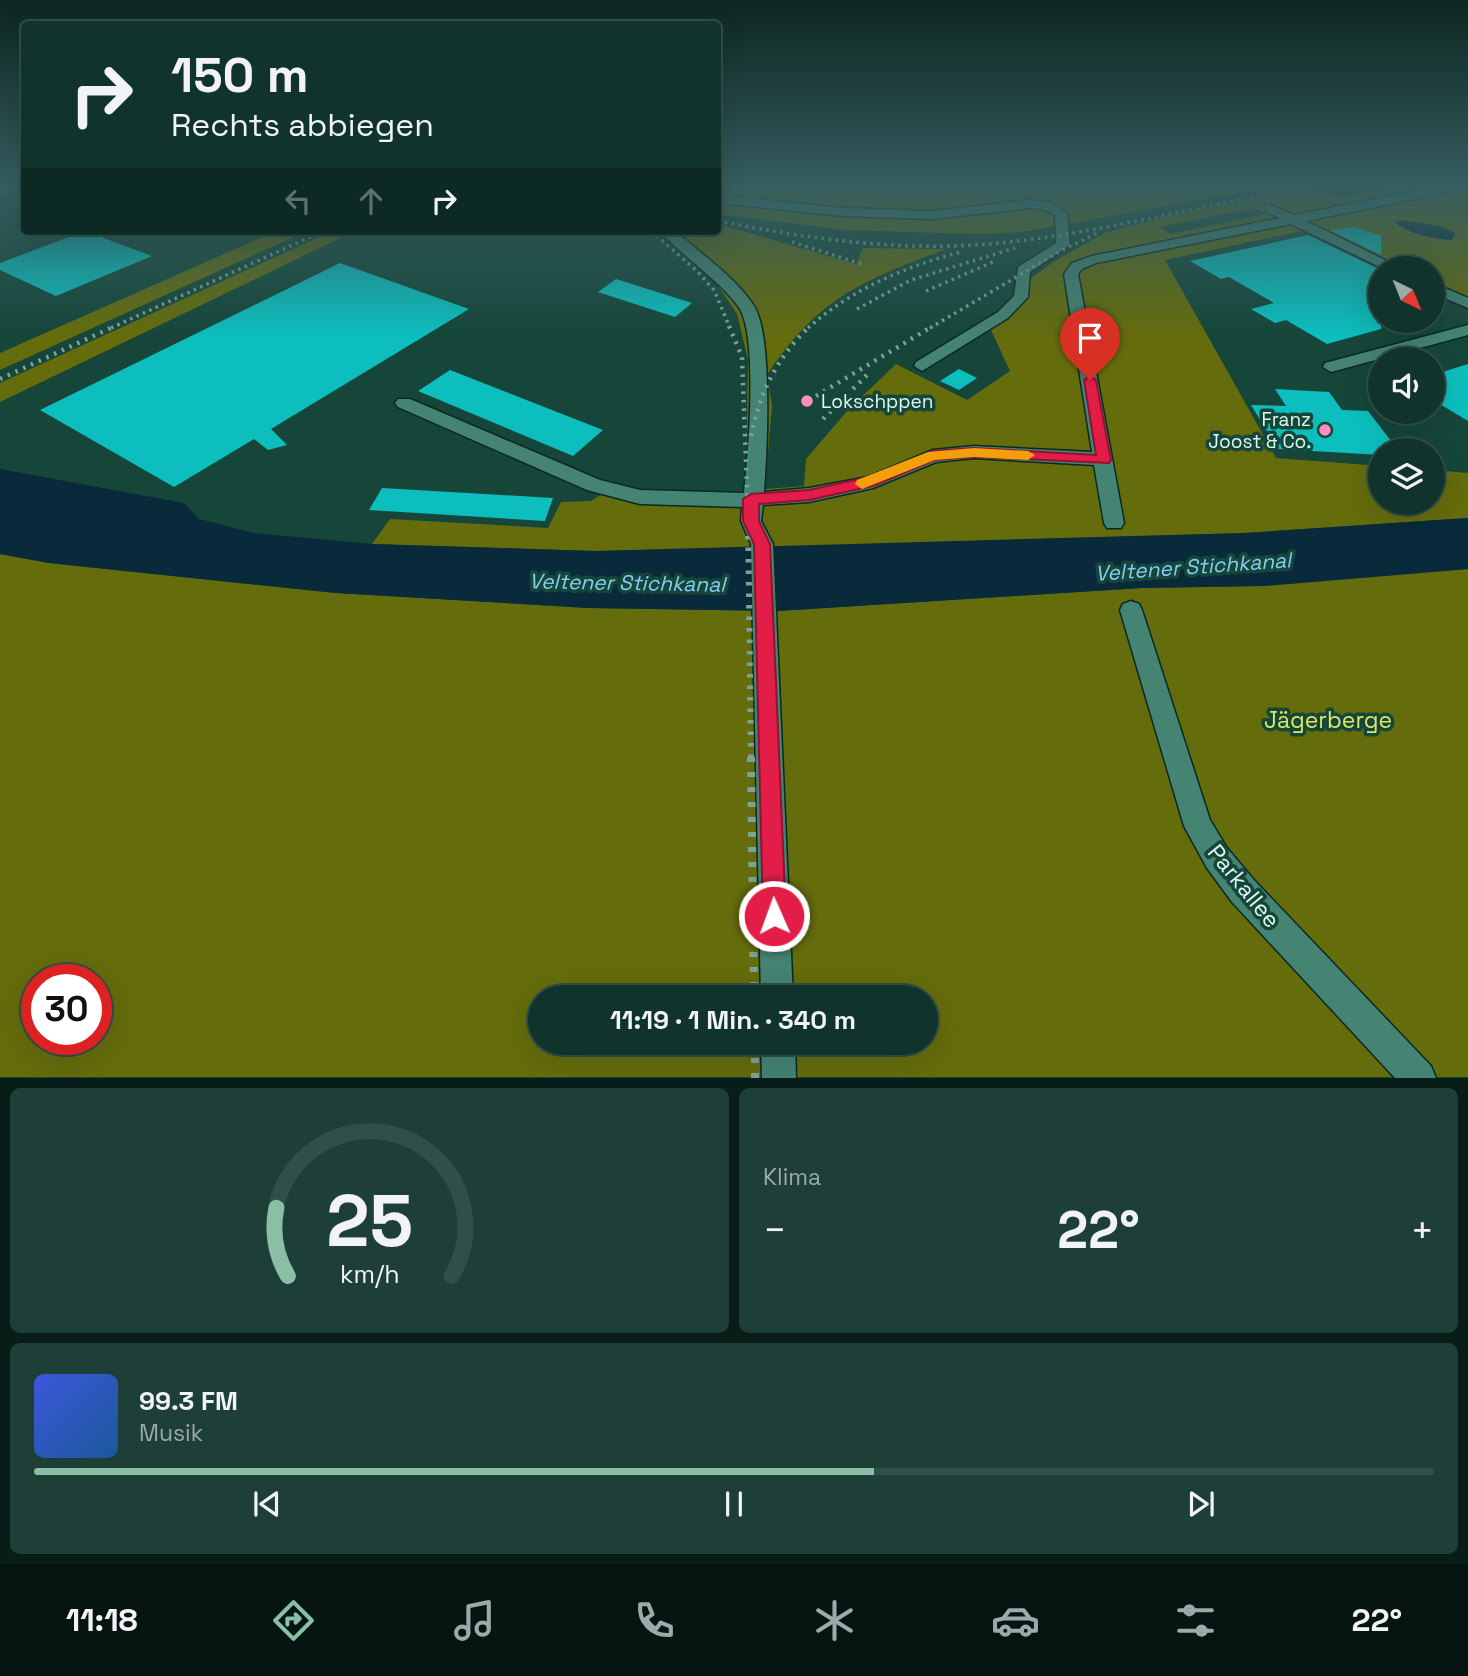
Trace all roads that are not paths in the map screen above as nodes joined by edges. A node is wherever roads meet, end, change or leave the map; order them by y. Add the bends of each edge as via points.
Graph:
1 (672, 235) edge
2 (1062, 235) edge
3 (1215, 235) edge
4 (1329, 235) edge
5 (1370, 256) edge
6 (1446, 293) edge
7 (1468, 304) edge
8 (1468, 330) edge
9 (922, 366) dead end
10 (1331, 367) dead end
11 (404, 403) dead end
12 (1104, 460) junction
13 (751, 499) junction
14 (1114, 523) dead end
15 (1131, 610) dead end
16 (777, 985) edge
17 (778, 1055) edge
18 (779, 1077) edge
19 (1419, 1077) edge

1 - 13 street via 719,274 748,308 755,332 758,402
2 - 9 street via 1063,245 1023,270 1021,297 1003,315
3 - 12 street via 1092,260 1071,274
4 - 5 street
6 - 7 street
8 - 10 street
11 - 13 street via 594,485 640,497
12 - 13 street via 974,452 933,456 873,482 809,495
12 - 14 street
13 - 16 street via 751,521 762,544
15 - 19 street, Parkallee via 1198,826 1217,858
17 - 18 street

